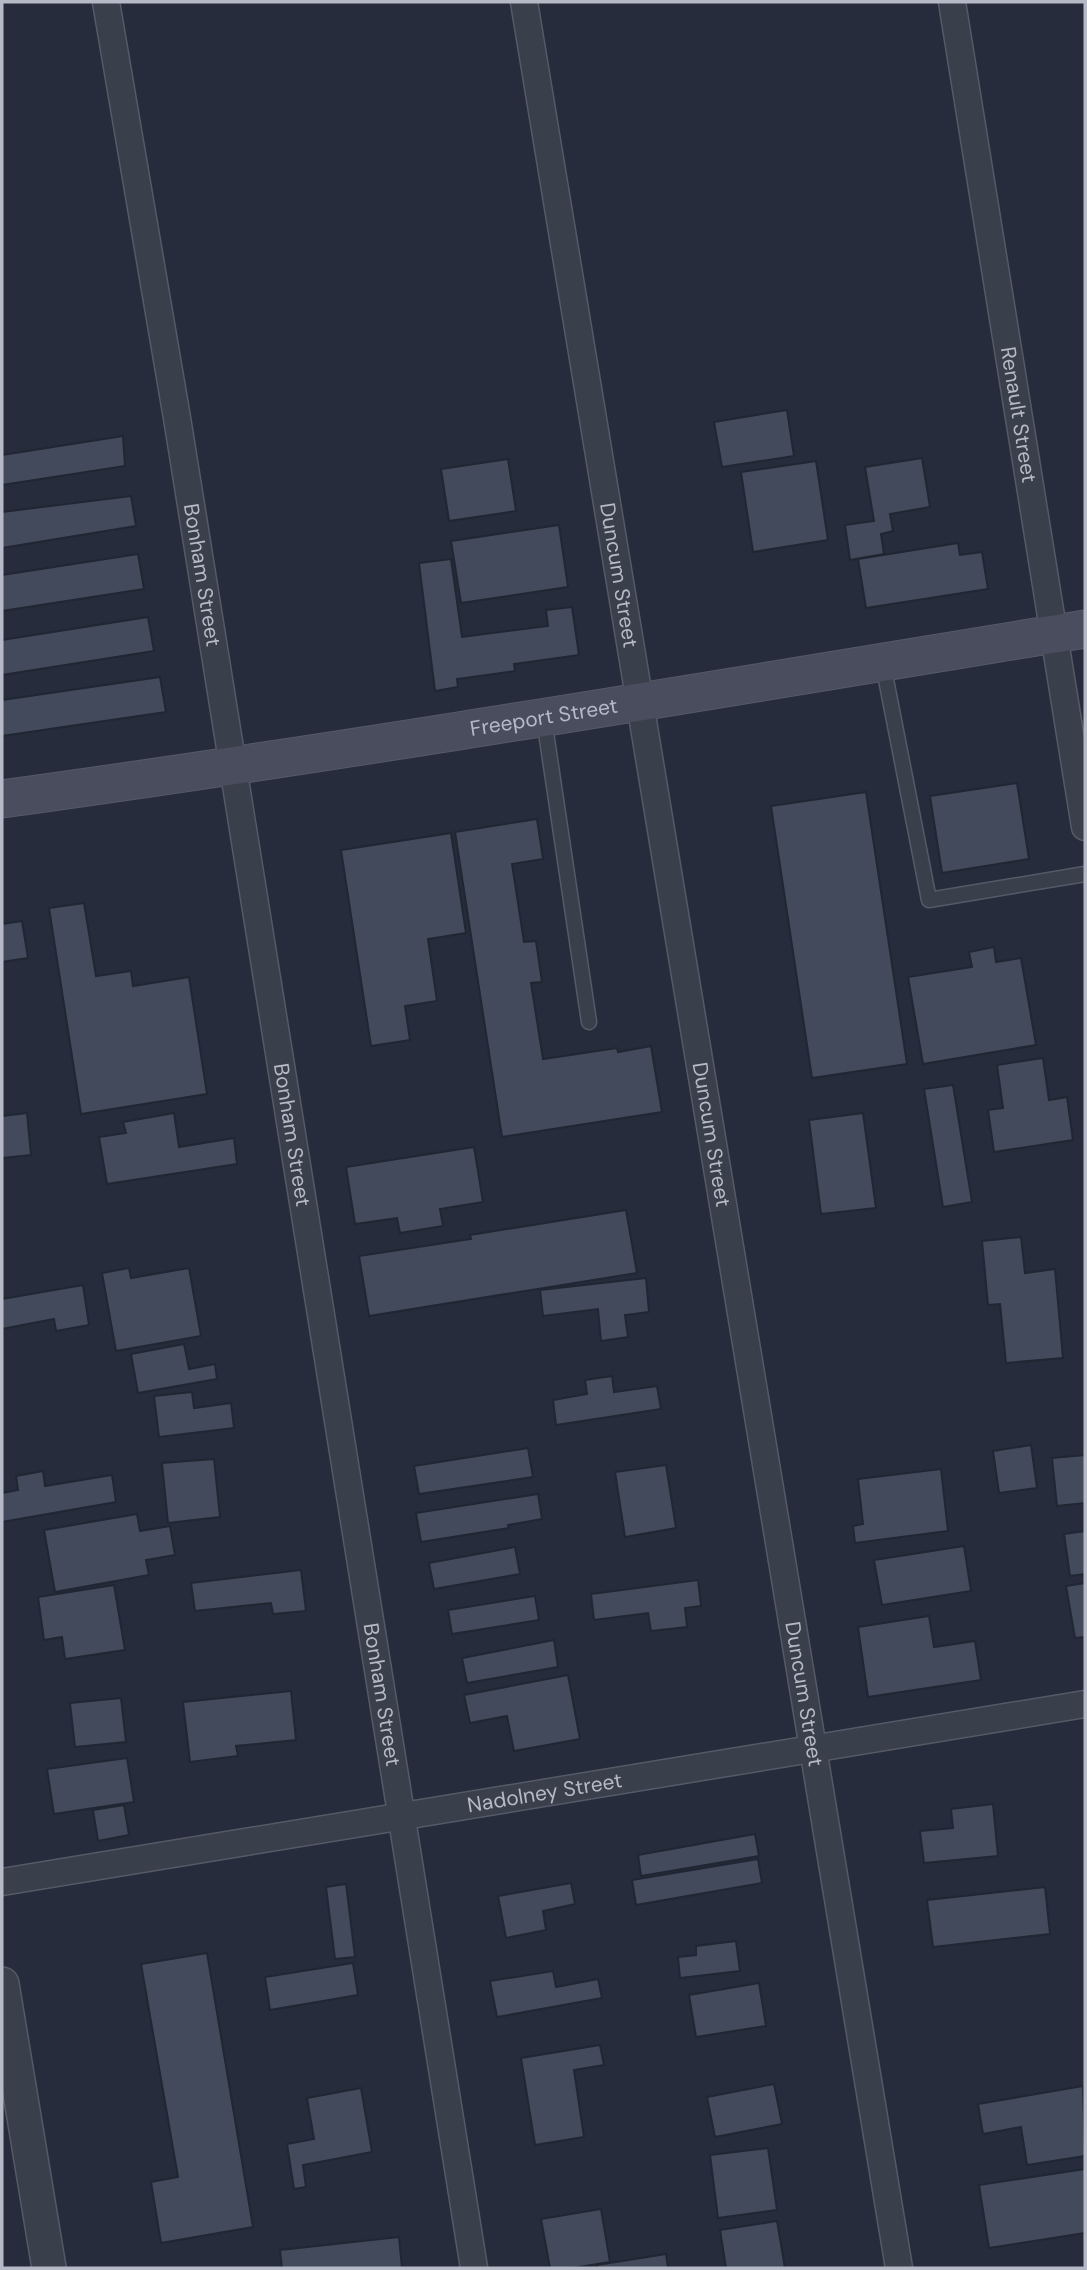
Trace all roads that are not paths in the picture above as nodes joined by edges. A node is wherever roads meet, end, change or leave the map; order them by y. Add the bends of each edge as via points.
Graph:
1 (106, 2) edge
2 (524, 2) edge
3 (952, 2) edge
4 (1069, 632) edge
5 (883, 664) junction
6 (640, 703) junction
7 (544, 719) junction
8 (233, 767) junction
9 (2, 799) edge
10 (1085, 827) edge
11 (1085, 874) edge
12 (589, 1022) dead end
13 (1085, 1704) edge
14 (813, 1749) junction
15 (402, 1816) junction
16 (2, 1882) edge
17 (2, 1984) edge
18 (49, 2268) edge
19 (474, 2268) edge
20 (899, 2268) edge

1 - 8 street, Bonham Street
2 - 6 street, Duncum Street
3 - 4 street, Renault Street
4 - 5 main road, Freeport Street
4 - 10 street, Renault Street
5 - 6 main road, Freeport Street
5 - 11 lane via 929,900
6 - 7 main road, Freeport Street
6 - 14 street, Duncum Street
7 - 8 main road, Freeport Street
7 - 12 lane
8 - 9 main road, Freeport Street
8 - 15 street, Bonham Street
13 - 14 street, Nadolney Street
14 - 15 street, Nadolney Street
14 - 20 street, Duncum Street
15 - 16 street, Nadolney Street
15 - 19 street, Bonham Street
17 - 18 street

